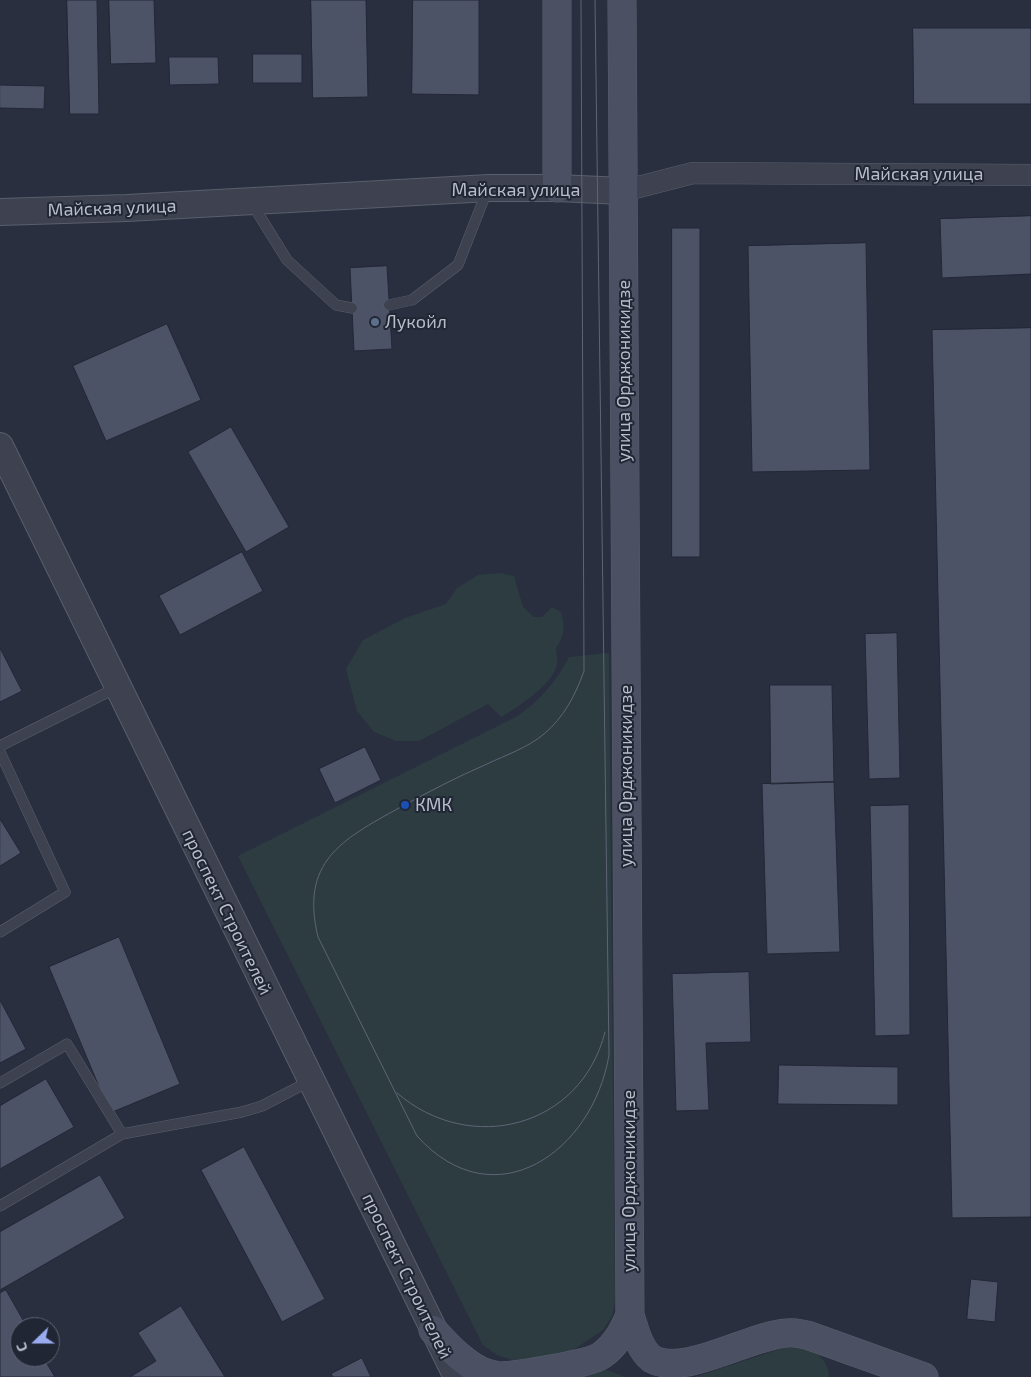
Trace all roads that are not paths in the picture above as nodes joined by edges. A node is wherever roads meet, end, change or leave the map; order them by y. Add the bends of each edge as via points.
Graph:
1 (557, 0) edge
2 (622, 0) edge
3 (1031, 175) edge
4 (489, 188) junction
5 (557, 188) junction
6 (623, 191) junction
7 (250, 201) junction
8 (0, 212) edge
9 (389, 305) dead end
10 (352, 308) dead end
11 (0, 446) edge
12 (118, 687) junction
13 (0, 746) edge
14 (0, 752) edge
15 (0, 932) edge
16 (310, 1081) junction
17 (0, 1083) edge
18 (122, 1134) junction
19 (0, 1206) edge
20 (630, 1315) junction
21 (433, 1330) junction
22 (457, 1377) edge
23 (924, 1377) edge

1 - 5 main road
2 - 6 main road, улица Орджоникидзе
3 - 6 street, Майская улица via 693,173
4 - 5 street, Майская улица
4 - 7 street, Майская улица
4 - 9 lane via 458,265 412,300
5 - 6 street, Майская улица
6 - 20 main road, улица Орджоникидзе
7 - 8 street, Майская улица
7 - 10 lane via 287,260 336,306
11 - 12 street, проспект Строителей
12 - 13 lane
12 - 16 street, проспект Строителей
14 - 15 lane via 65,892
16 - 18 lane via 262,1106 242,1112
16 - 21 street, проспект Строителей
17 - 18 lane via 67,1044
18 - 19 lane
20 - 21 main road, улица Орджоникидзе via 612,1346 600,1357 500,1376 469,1363
20 - 23 main road via 639,1342 651,1359 668,1367 690,1364 788,1333 807,1335
21 - 22 street, проспект Строителей

